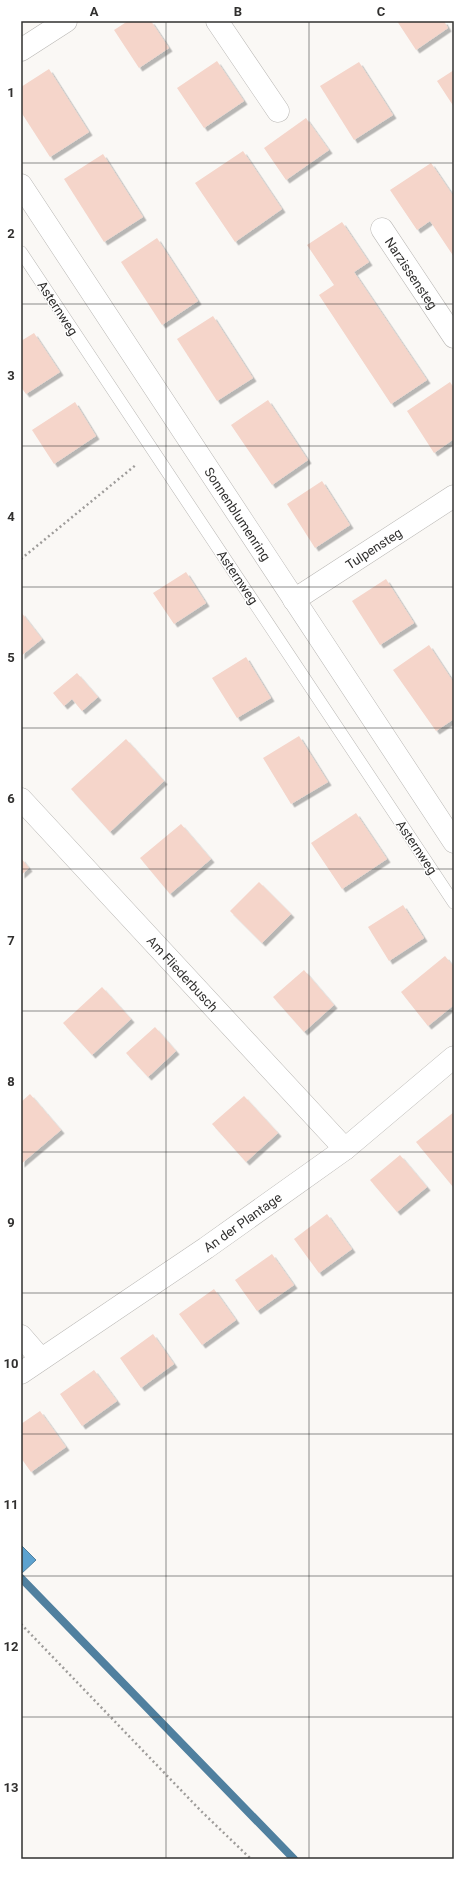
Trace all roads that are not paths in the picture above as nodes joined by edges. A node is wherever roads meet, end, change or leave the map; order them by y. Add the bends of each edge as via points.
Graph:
1 (66, 21) edge
2 (217, 21) edge
3 (21, 50) edge
4 (278, 111) dead end
5 (21, 185) edge
6 (382, 229) dead end
7 (21, 252) edge
8 (454, 337) edge
9 (454, 496) edge
10 (294, 600) junction
11 (21, 798) edge
12 (454, 842) edge
13 (454, 903) edge
14 (454, 1057) edge
15 (345, 1149) junction
16 (21, 1336) edge
17 (41, 1359) junction
18 (21, 1373) edge

1 - 3 street
2 - 4 street
5 - 10 street, Sonnenblumenring
6 - 8 street, Narzissensteg
7 - 13 lane, Asternweg
9 - 10 street, Tulpensteg
10 - 12 street, Sonnenblumenring
11 - 15 street, Am Fliederbusch
14 - 15 street, An der Plantage
15 - 17 street, An der Plantage via 200,1252
16 - 17 street
17 - 18 street, An der Plantage

